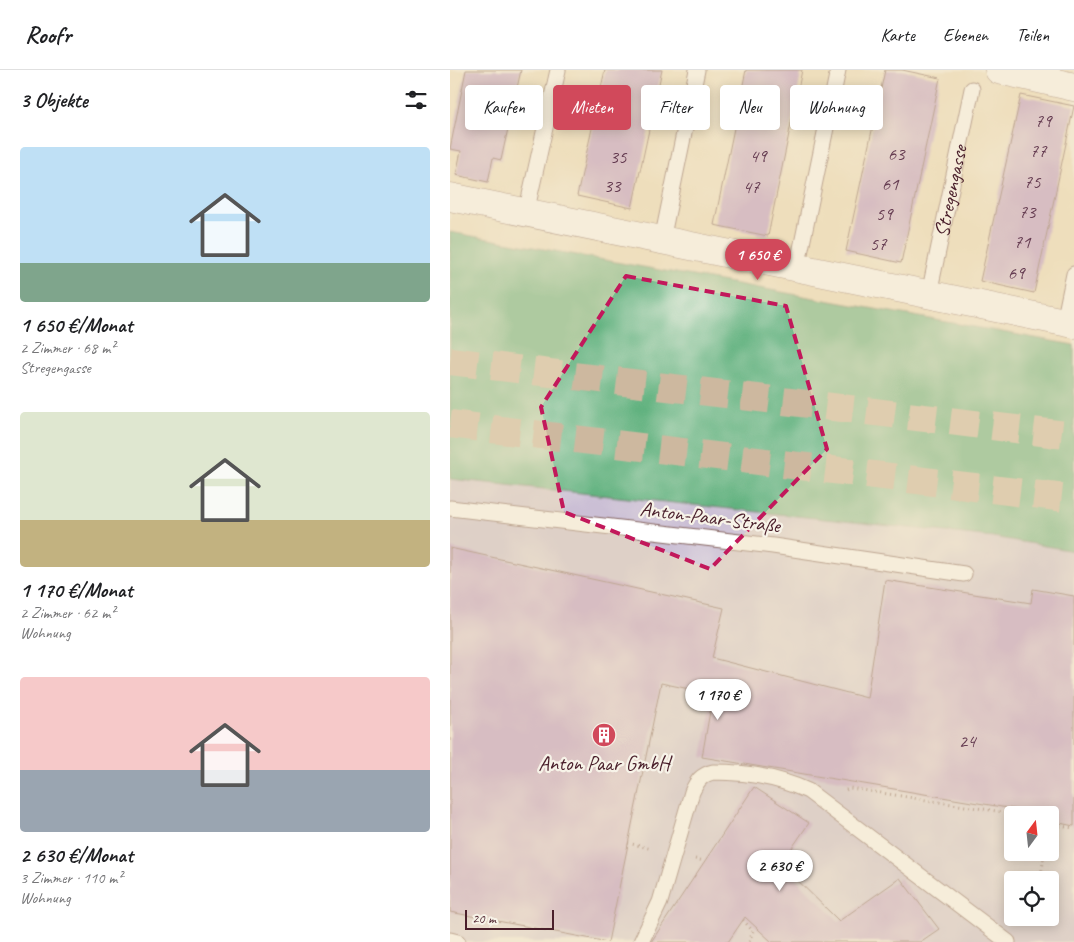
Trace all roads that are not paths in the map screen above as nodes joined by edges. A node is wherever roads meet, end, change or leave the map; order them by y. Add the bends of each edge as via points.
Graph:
1 (558, 70) edge
2 (697, 70) edge
3 (838, 70) edge
4 (999, 70) edge
5 (1074, 86) edge
6 (972, 89) dead end
7 (450, 197) edge
8 (526, 213) junction
9 (662, 240) junction
10 (797, 268) junction
11 (1074, 274) edge
12 (930, 294) junction
13 (1069, 323) edge
14 (450, 508) edge
15 (964, 574) dead end
16 (450, 940) edge
17 (458, 942) edge
18 (641, 942) edge
19 (1008, 942) edge

1 - 8 lane
2 - 9 lane
3 - 10 lane
4 - 5 street
6 - 12 lane, Stregengasse
7 - 8 street
8 - 9 street
9 - 10 street
10 - 12 street
11 - 13 lane
12 - 13 street
14 - 15 lane, Anton-Paar-Straße via 773,546
16 - 17 lane
18 - 19 lane via 660,902 692,792 704,774 713,772 768,777 808,791

